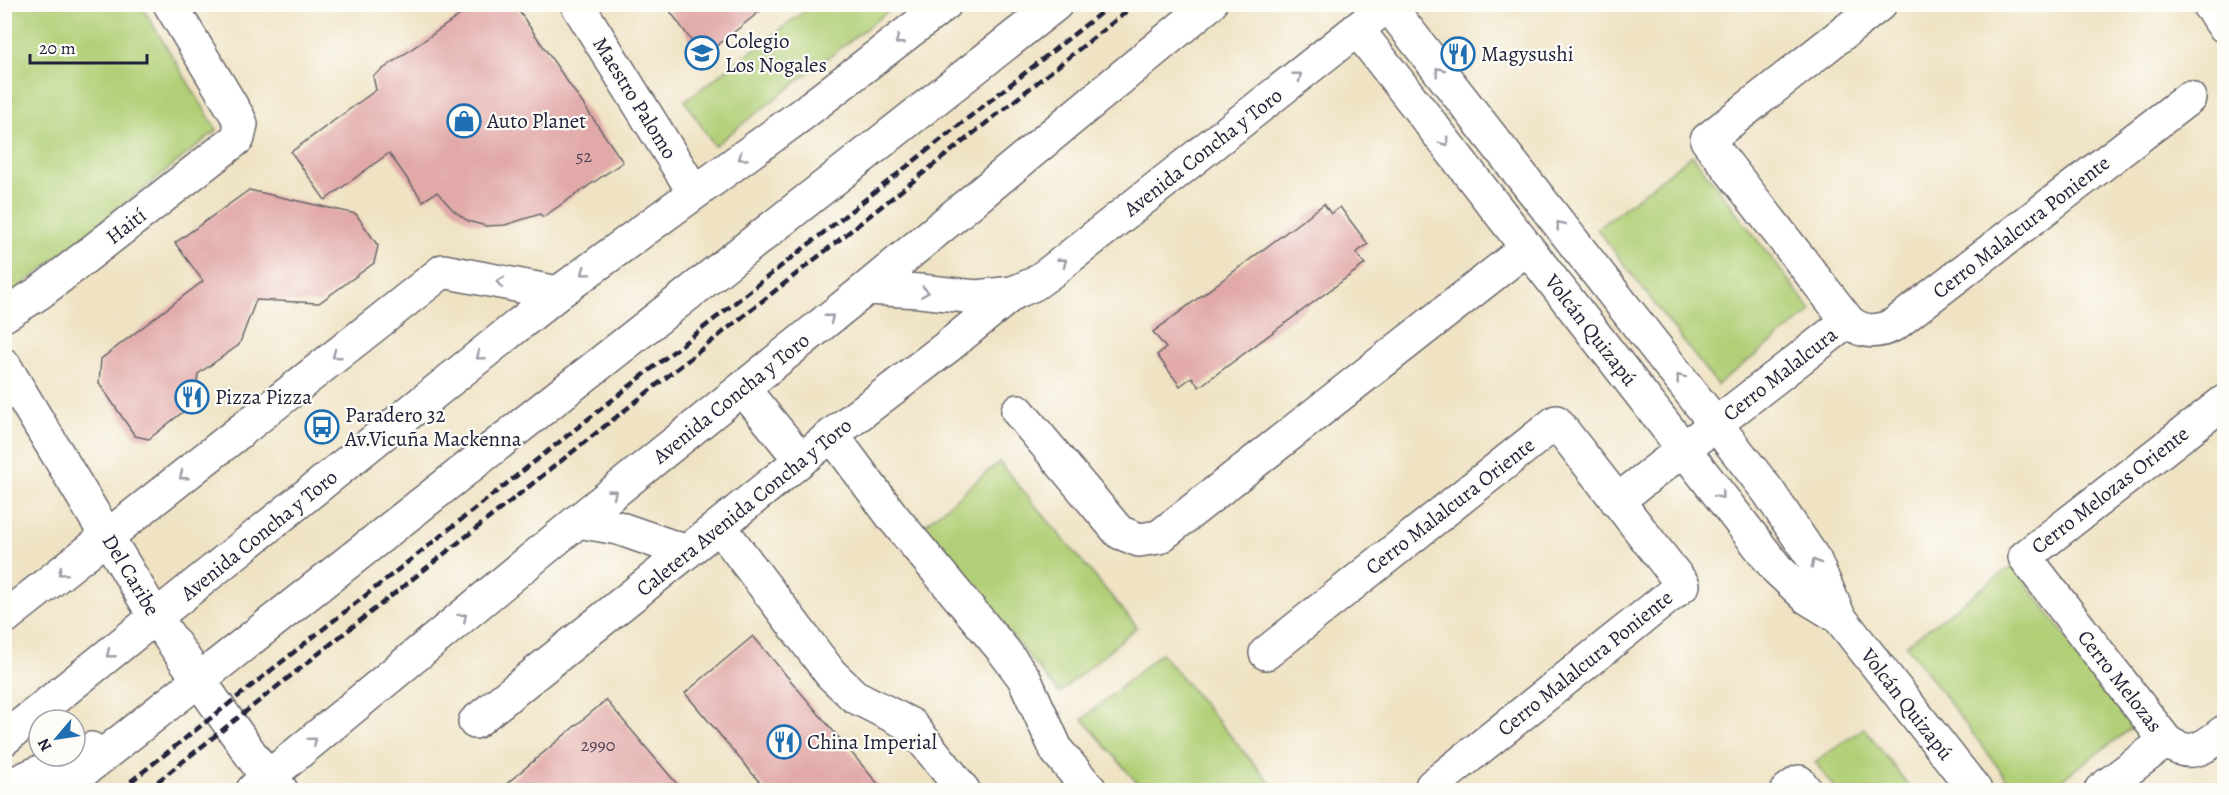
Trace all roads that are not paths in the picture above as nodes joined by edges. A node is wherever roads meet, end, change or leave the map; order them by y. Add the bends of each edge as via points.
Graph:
1 (170, 4) edge
2 (577, 4) edge
3 (945, 4) edge
4 (1056, 4) edge
5 (1209, 4) edge
6 (1880, 4) edge
7 (2208, 4) edge
8 (1388, 5) edge
9 (2224, 26) edge
10 (1357, 30) junction
11 (2188, 98) dead end
12 (694, 192) junction
13 (1527, 248) junction
14 (867, 288) junction
15 (1013, 292) junction
16 (558, 293) junction
17 (4, 315) edge
18 (1848, 321) junction
19 (4, 365) edge
20 (743, 389) junction
21 (2224, 402) edge
22 (1018, 411) dead end
23 (1716, 424) junction
24 (832, 435) junction
25 (1684, 449) junction
26 (801, 460) junction
27 (1617, 501) junction
28 (578, 521) junction
29 (720, 527) junction
30 (108, 536) junction
31 (687, 552) junction
32 (2025, 557) joint
33 (1839, 617) junction
34 (4, 618) edge
35 (156, 618) junction
36 (1266, 652) dead end
37 (200, 680) junction
38 (475, 722) dead end
39 (137, 729) junction
40 (2224, 732) edge
41 (4, 739) edge
42 (2166, 741) junction
43 (1432, 786) dead end
44 (267, 787) edge
45 (4, 788) edge
46 (59, 790) edge
47 (963, 790) edge
48 (1090, 790) edge
49 (1975, 790) edge
50 (2101, 790) edge

1 - 17 street, Haití via 238,117 241,132 232,144 39,294
2 - 12 street, Maestro Palomo
3 -> 12 street, Avenida Concha y Toro
4 - 37 street
5 - 14 street, Avenida Concha y Toro
6 - 18 street, Cerro Malalcura via 1707,140
7 - 9 street
8 - 10 street, Avenida Concha y Toro
23 -> 8 street, Volcán Quizapú
10 -> 13 street, Volcán Quizapú
15 -> 10 street, Avenida Concha y Toro via 1052,271
11 - 18 street, Cerro Malalcura Poniente via 1895,324 1872,332
12 -> 16 street, Avenida Concha y Toro
13 - 22 street via 1159,537 1139,540 1119,532
13 - 25 street, Volcán Quizapú
14 -> 15 street via 976,297
20 -> 14 street, Avenida Concha y Toro
15 - 24 street, Caletera Avenida Concha y Toro
16 -> 30 street via 443,271
16 -> 35 street, Avenida Concha y Toro
18 - 23 street, Cerro Malalcura
19 - 30 street, Del Caribe
20 - 26 street
28 -> 20 street, Avenida Concha y Toro
21 - 32 street, Cerro Melozas Oriente
23 - 25 street, Cerro Malalcura
33 -> 23 street, Volcán Quizapú via 1815,561 1791,523
24 - 26 street, Caletera Avenida Concha y Toro
24 - 48 street via 892,516 1024,678 1057,752
25 - 27 street, Cerro Malalcura
25 -> 33 street, Volcán Quizapú via 1777,569 1808,598
26 - 29 street, Caletera Avenida Concha y Toro
27 - 36 street, Cerro Malalcura Oriente via 1556,422
27 - 43 street, Cerro Malalcura Poniente via 1683,585
28 - 31 street via 618,528
44 -> 28 street, Avenida Concha y Toro
29 - 31 street, Caletera Avenida Concha y Toro
29 - 47 street via 831,674 854,696 911,725
30 -> 34 street
30 - 35 street, Del Caribe
31 - 38 street, Caletera Avenida Concha y Toro
32 - 42 street, Cerro Melozas
33 - 49 street, Volcán Quizapú
35 - 37 street, Del Caribe
35 -> 41 street, Avenida Concha y Toro
37 - 39 street
37 - 44 street, Del Caribe
39 - 45 street
39 - 46 street
40 - 42 street via 2195,750 2173,747
42 - 50 street, Cerro Melozas

